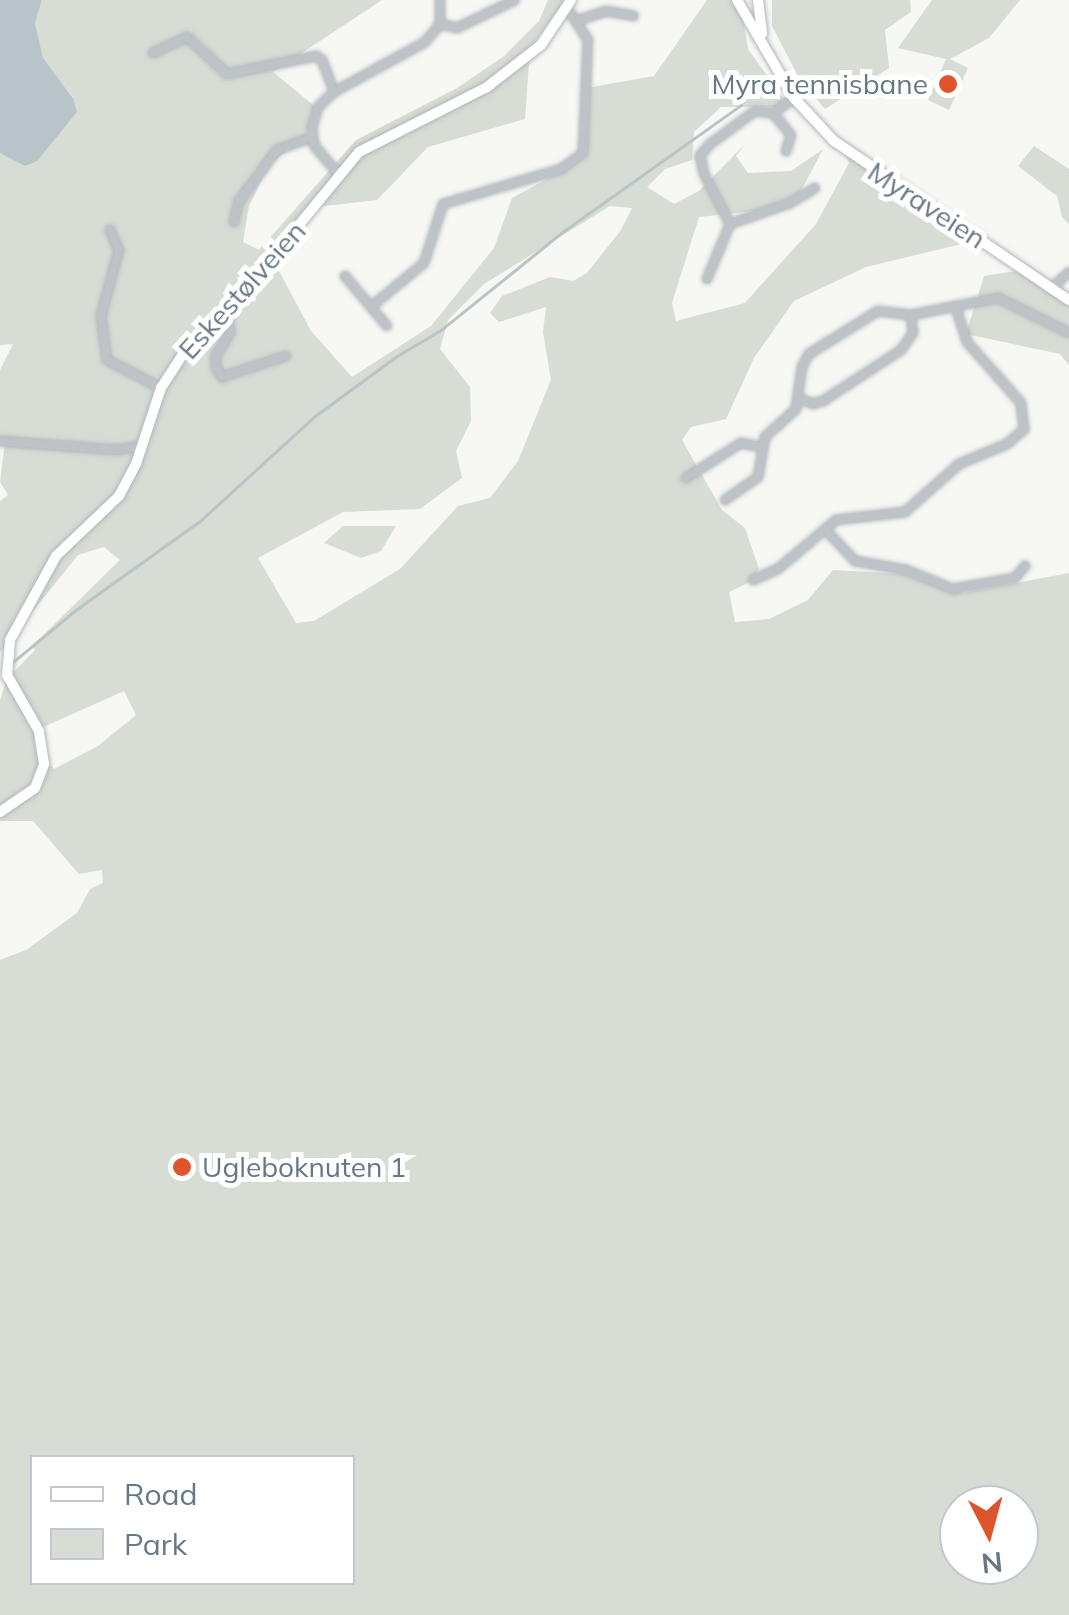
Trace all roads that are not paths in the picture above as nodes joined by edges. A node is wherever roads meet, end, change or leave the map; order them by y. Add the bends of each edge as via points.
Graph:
1 (440, 0) edge
2 (515, 0) edge
3 (737, 0) edge
4 (758, 0) edge
5 (570, 4) edge
6 (634, 16) dead end
7 (579, 20) junction
8 (440, 24) junction
9 (765, 45) junction
10 (153, 53) dead end
11 (334, 92) junction
12 (794, 98) junction
13 (773, 113) junction
14 (312, 138) junction
15 (786, 151) dead end
16 (339, 174) junction
17 (816, 188) dead end
18 (234, 222) dead end
19 (730, 224) junction
20 (110, 230) dead end
21 (1069, 272) edge
22 (345, 276) dead end
23 (707, 278) dead end
24 (1060, 287) edge
25 (1069, 300) edge
26 (372, 306) junction
27 (954, 306) junction
28 (228, 311) junction
29 (911, 315) junction
30 (387, 326) dead end
31 (1069, 333) edge
32 (286, 356) dead end
33 (161, 388) junction
34 (799, 398) junction
35 (0, 441) edge
36 (142, 446) junction
37 (762, 447) junction
38 (686, 478) dead end
39 (725, 500) dead end
40 (826, 529) junction
41 (1025, 566) dead end
42 (753, 580) dead end
43 (0, 812) edge

1 - 8 street
2 - 8 street via 458,28
3 - 9 main road, Myraveien
4 - 9 main road, Myraveien
5 - 7 street
5 - 16 main road, Eskestølveien via 541,45 488,87 372,143
6 - 7 street via 606,10
7 - 26 street via 588,40 583,153 561,169 442,204 424,263
8 - 11 street via 417,48
9 - 12 main road, Myraveien
10 - 11 street via 187,37 227,74 316,56
11 - 14 street via 318,106
12 - 13 street
12 - 24 main road, Myraveien via 857,159
13 - 15 street via 791,135
13 - 19 street via 755,111 700,156 717,207
14 - 16 street via 322,160
14 - 18 street via 277,150 239,201
16 - 28 main road, Eskestølveien
17 - 19 street
19 - 23 street
20 - 33 street via 119,250 101,316 108,360
21 - 24 street
22 - 26 street
24 - 25 main road, Myraveien
26 - 30 street
27 - 29 street
27 - 31 street via 998,298
27 - 40 street via 967,342 1021,404 1024,429 1007,444 959,464 905,512 845,518
28 - 32 street via 230,332 216,355 222,377
28 - 33 main road, Eskestølveien via 185,351
29 - 34 street via 913,333 902,350 822,401
29 - 34 street via 878,311 808,354
33 - 36 main road, Eskestølveien
34 - 37 street via 791,417
35 - 36 street
36 - 43 main road, Eskestølveien via 119,496 56,556 10,640 7,668 40,731 44,764 34,788
37 - 38 street via 740,443
37 - 39 street via 758,476
40 - 41 street via 855,561 906,570 953,589 1015,578
40 - 42 street via 778,570

